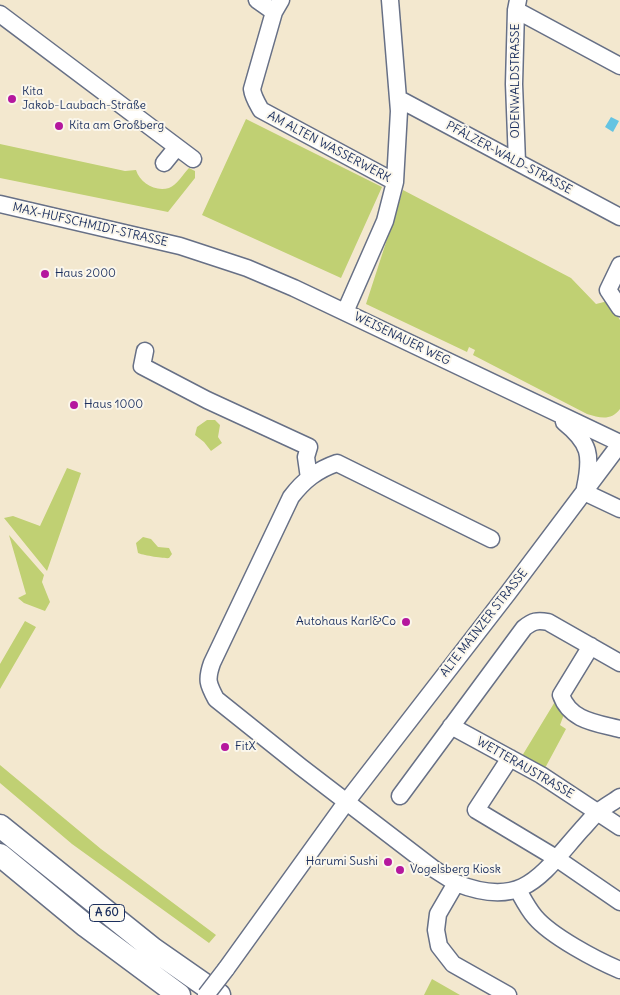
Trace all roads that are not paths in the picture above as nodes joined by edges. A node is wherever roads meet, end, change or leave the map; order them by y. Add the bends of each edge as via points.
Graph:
1 (257, 0) edge
2 (390, 0) edge
3 (517, 5) edge
4 (277, 6) edge
5 (0, 14) edge
6 (620, 66) edge
7 (398, 99) junction
8 (177, 148) junction
9 (193, 160) dead end
10 (516, 162) junction
11 (164, 163) dead end
12 (395, 182) junction
13 (0, 204) edge
14 (620, 217) edge
15 (180, 246) joint
16 (620, 265) edge
17 (620, 308) edge
18 (345, 312) junction
19 (145, 351) dead end
20 (550, 411) junction
21 (620, 443) edge
22 (309, 478) junction
23 (584, 492) junction
24 (620, 509) edge
25 (491, 539) dead end
26 (592, 646) junction
27 (620, 663) edge
28 (451, 726) junction
29 (620, 729) edge
30 (510, 758) junction
31 (400, 796) dead end
32 (620, 798) edge
33 (347, 802) junction
34 (598, 812) junction
35 (0, 826) edge
36 (620, 827) edge
37 (0, 856) edge
38 (556, 858) junction
39 (456, 883) junction
40 (518, 890) junction
41 (620, 902) edge
42 (620, 970) edge
43 (179, 995) edge
44 (206, 995) edge
45 (219, 995) edge
46 (508, 995) edge

1 - 4 street
2 - 7 street
3 - 6 street
3 - 10 street, ODENWALDSTRASSE
4 - 12 street, AM ALTEN WASSERWERK via 252,89 261,110
5 - 8 street
7 - 10 street, PFÄLZER-WALD-STRASSE
7 - 12 street
8 - 9 street
8 - 11 street
10 - 14 street, PFÄLZER-WALD-STRASSE
12 - 18 street via 385,221
13 - 15 street, MAX-HUFSCHMIDT-STRASSE
15 - 18 street, WEISENAUER WEG via 247,268
16 - 17 street via 608,290
18 - 20 street, WEISENAUER WEG
19 - 22 street via 142,366 309,447 306,457
20 - 21 street, WEISENAUER WEG
20 - 23 street via 572,428 587,449
21 - 23 street, ALTE MAINZER STRASSE
22 - 25 street via 337,463
22 - 33 street via 291,497 212,663 208,685 216,698
23 - 24 street
23 - 33 street, ALTE MAINZER STRASSE
26 - 27 street
26 - 28 street via 548,622 536,620 524,628
26 - 29 street via 562,695 564,703 580,717
28 - 30 street, WETTERAUSTRASSE
28 - 31 street
30 - 34 street, WETTERAUSTRASSE
30 - 38 street via 476,810
32 - 34 street
33 - 39 street
33 - 44 street, ALTE MAINZER STRASSE, bridge
34 - 36 street, WETTERAUSTRASSE
34 - 38 street
35 - 45 highway, A 60 via 153,949
37 - 43 highway, A 60 via 86,926
38 - 40 street via 543,874
38 - 41 street
39 - 40 street via 475,891
39 - 46 street via 438,914 436,930 440,946 452,964
40 - 42 street via 534,916 547,929

